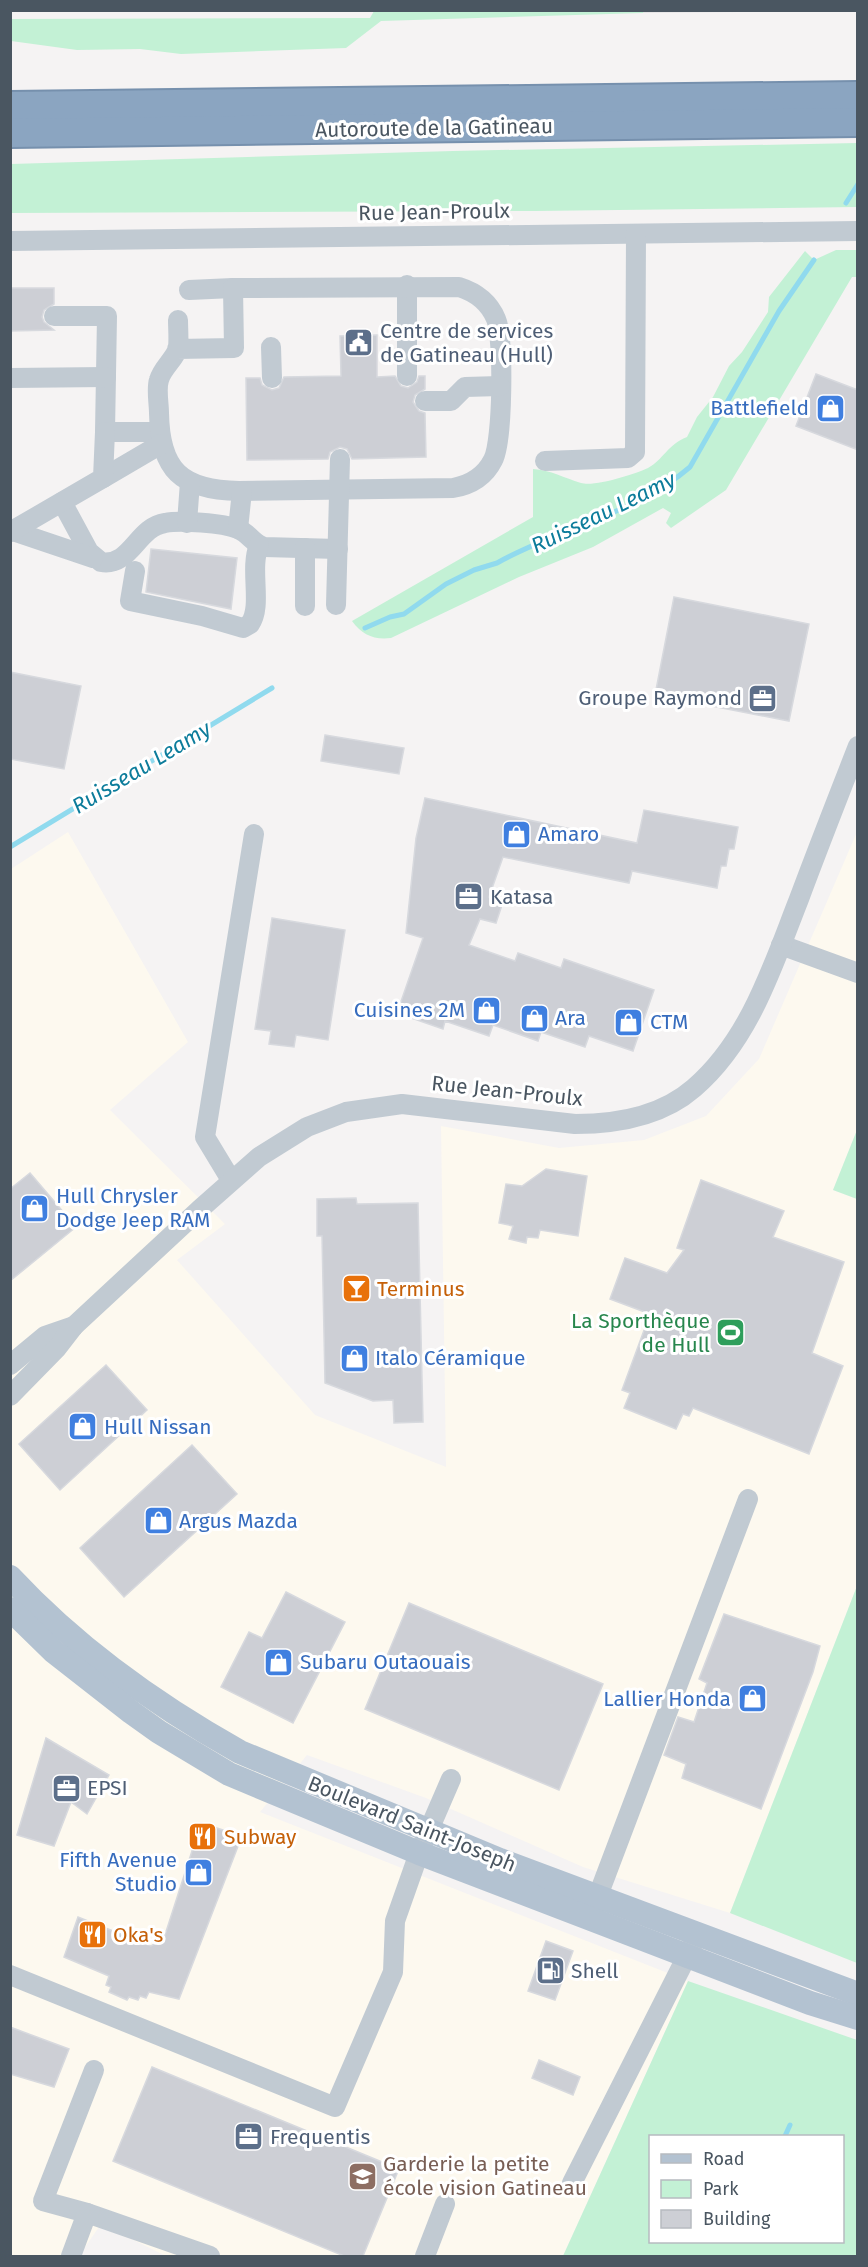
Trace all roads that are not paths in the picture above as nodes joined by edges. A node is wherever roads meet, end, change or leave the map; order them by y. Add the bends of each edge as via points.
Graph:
1 (858, 96) edge
2 (10, 106) edge
3 (858, 123) edge
4 (106, 132) junction
5 (10, 133) edge
6 (10, 143) edge
7 (858, 231) edge
8 (636, 234) junction
9 (10, 242) edge
10 (407, 285) junction
11 (233, 288) junction
12 (189, 290) dead end
13 (54, 316) dead end
14 (178, 320) dead end
15 (272, 347) dead end
16 (177, 349) junction
17 (407, 376) dead end
18 (106, 377) junction
19 (10, 378) edge
20 (272, 378) dead end
21 (500, 386) junction
22 (425, 400) dead end
23 (105, 432) junction
24 (160, 438) junction
25 (340, 459) dead end
26 (545, 461) dead end
27 (103, 478) junction
28 (190, 482) junction
29 (340, 490) junction
30 (242, 491) junction
31 (62, 502) junction
32 (187, 523) junction
33 (238, 529) junction
34 (11, 531) edge
35 (259, 545) junction
36 (305, 548) junction
37 (338, 549) junction
38 (93, 558) junction
39 (134, 568) junction
40 (336, 605) dead end
41 (305, 606) dead end
42 (858, 746) edge
43 (254, 834) dead end
44 (781, 945) junction
45 (858, 973) edge
46 (231, 1180) junction
47 (74, 1326) junction
48 (10, 1365) edge
49 (10, 1396) edge
50 (748, 1499) dead end
51 (10, 1577) edge
52 (10, 1609) edge
53 (452, 1779) dead end
54 (424, 1842) junction
55 (593, 1908) junction
56 (692, 1946) junction
57 (10, 1975) edge
58 (858, 1994) edge
59 (858, 2018) edge
60 (94, 2070) dead end
61 (572, 2183) dead end
62 (445, 2204) dead end
63 (87, 2213) junction
64 (71, 2256) edge
65 (210, 2256) edge
66 (425, 2256) edge

1 - 2 highway, Autoroute de la Gatineau
3 - 4 highway, Autoroute de la Gatineau
4 - 5 highway, Autoroute de la Gatineau
4 - 6 highway
7 - 8 street, Rue Jean-Proulx
8 - 9 street, Rue Jean-Proulx
8 - 26 street via 635,452 628,458
10 - 11 street
10 - 17 street
10 - 21 street via 459,287 484,301 499,327
11 - 12 street
11 - 16 street via 234,348
13 - 18 street via 107,316
14 - 16 street
15 - 20 street
16 - 24 street via 159,380
18 - 19 street
18 - 23 street
21 - 22 street via 465,387 451,401
21 - 29 street via 498,448 489,467 473,481 446,489
23 - 24 street
23 - 27 street
24 - 27 street
24 - 28 street via 172,468
25 - 29 street
27 - 31 street
28 - 30 street via 212,489
28 - 32 street
29 - 30 street
29 - 37 street
30 - 33 street
31 - 34 street
31 - 38 street
32 - 33 street
32 - 39 street via 160,524 140,538
33 - 35 street
34 - 38 street
35 - 36 street
35 - 39 street via 254,559 255,613 243,628 130,601
36 - 37 street
36 - 41 street
37 - 40 street
38 - 39 street
42 - 44 street, Rue Jean-Proulx
43 - 46 street via 206,1137
44 - 45 street
44 - 46 street, Rue Jean-Proulx via 753,1010 726,1054 694,1088 659,1109 622,1121 575,1125 421,1105 364,1108 326,1118 282,1140
46 - 47 street, Rue Jean-Proulx
47 - 48 street, Rue Jean-Proulx via 45,1336
47 - 49 street, Rue Jean-Proulx
50 - 55 street
51 - 54 main road, Boulevard Saint-Joseph via 75,1639 199,1729
52 - 54 main road, Boulevard Saint-Joseph via 72,1667 192,1752 268,1792
53 - 54 street
54 - 55 main road, Boulevard Saint-Joseph
54 - 57 street via 395,1921 393,1972 335,2107
55 - 56 main road, Boulevard Saint-Joseph
56 - 58 main road, Boulevard Saint-Joseph
56 - 59 main road, Boulevard Saint-Joseph via 810,2003
56 - 61 street
60 - 63 street via 44,2201
62 - 66 street
63 - 64 street
63 - 65 street

